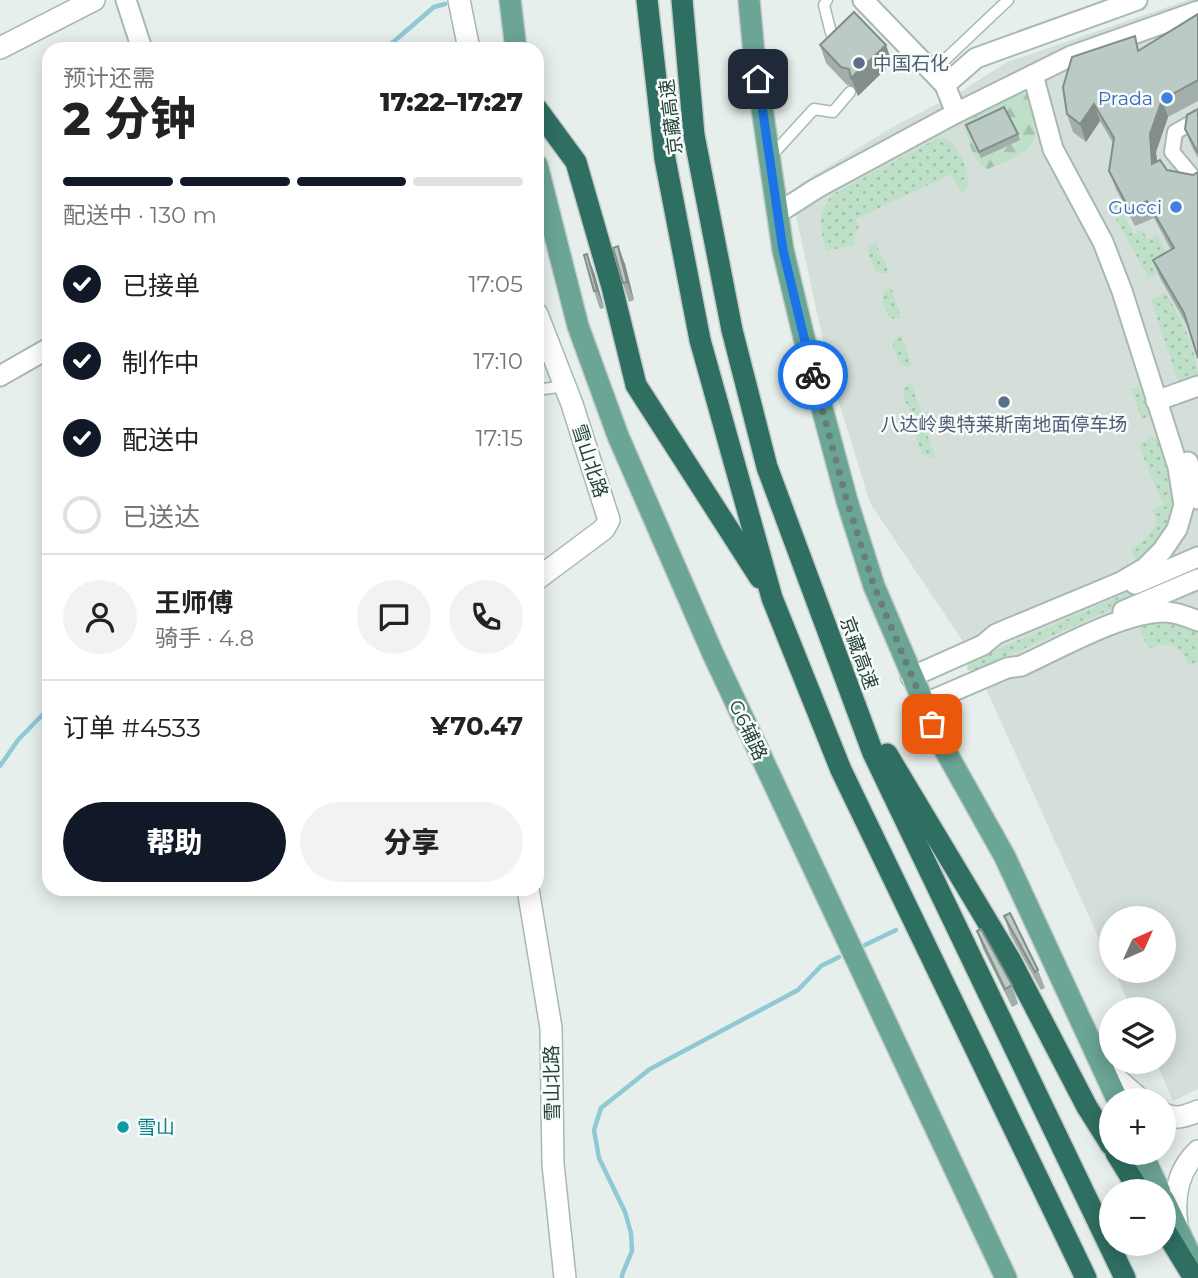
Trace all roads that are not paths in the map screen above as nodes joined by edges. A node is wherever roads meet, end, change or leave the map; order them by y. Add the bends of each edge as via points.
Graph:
1 (94, 0) edge
2 (126, 0) edge
3 (459, 0) edge
4 (510, 0) edge
5 (647, 0) edge
6 (682, 0) edge
7 (749, 0) edge
8 (827, 0) edge
9 (863, 0) edge
10 (1008, 0) edge
11 (1137, 0) edge
12 (1198, 11) edge
13 (831, 33) edge
14 (140, 42) edge
15 (468, 42) edge
16 (515, 42) edge
17 (0, 48) edge
18 (1040, 72) junction
19 (939, 79) junction
20 (850, 92) edge
21 (956, 113) junction
22 (544, 118) edge
23 (1198, 119) edge
24 (771, 157) junction
25 (1198, 183) edge
26 (544, 192) edge
27 (778, 213) junction
28 (544, 332) edge
29 (42, 352) edge
30 (0, 376) edge
31 (565, 386) junction
32 (1198, 386) edge
33 (544, 389) edge
34 (1161, 399) junction
35 (1195, 468) edge
36 (1191, 502) edge
37 (1194, 558) edge
38 (544, 574) edge
39 (1197, 583) edge
40 (772, 597) junction
41 (1198, 621) edge
42 (983, 645) junction
43 (1007, 668) junction
44 (911, 677) junction
45 (848, 690) junction
46 (923, 704) junction
47 (529, 896) edge
48 (1099, 1061) edge
49 (1110, 1074) edge
50 (1127, 1088) edge
51 (1198, 1111) edge
52 (1176, 1117) edge
53 (1099, 1126) edge
54 (1198, 1151) edge
55 (1176, 1192) edge
56 (1176, 1238) edge
57 (1176, 1240) edge
58 (1198, 1272) edge
59 (565, 1278) edge
60 (1006, 1278) edge
61 (1086, 1278) edge
62 (1125, 1278) edge
63 (1194, 1278) edge

1 - 17 street
2 - 14 street
3 - 15 street
4 - 16 main road
5 - 40 highway via 665,159 700,340
6 - 45 highway, 京藏高速 via 694,135 732,330 767,467
7 - 24 main road
8 - 13 lane via 824,5
9 - 19 street
10 - 19 lane
11 - 19 street via 976,58
12 - 18 street via 1071,56
18 - 21 street
18 - 34 street via 1070,165 1122,261
19 - 21 street
20 - 24 lane via 832,112 814,109
21 - 27 street
22 - 40 highway via 576,162 636,385
23 - 25 street via 1175,132 1172,152
24 - 27 main road
26 - 60 main road, G6辅路 via 578,326 623,448 713,654
27 - 44 main road via 811,367 847,501 874,586
28 - 31 street, 雪山北路
29 - 30 street
31 - 33 lane
31 - 38 street, 雪山北路 via 609,520 604,529
32 - 34 street
34 - 35 street
34 - 36 street
35 - 36 street
36 - 37 street via 1183,532
36 - 42 street via 1162,551 1145,568 996,634
37 - 39 street
37 - 42 street via 1000,645
39 - 43 street via 1015,659
40 - 61 highway via 841,769
41 - 43 street via 1166,612 1121,621
42 - 44 street
43 - 46 street
44 - 46 main road
45 - 53 highway via 1011,961
45 - 62 highway, 京藏高速 via 873,753
46 - 48 main road via 1005,857
47 - 59 street, 雪山北路 via 551,1028 553,1164
49 - 50 street
51 - 52 street
54 - 55 street
56 - 58 main road
57 - 63 highway

